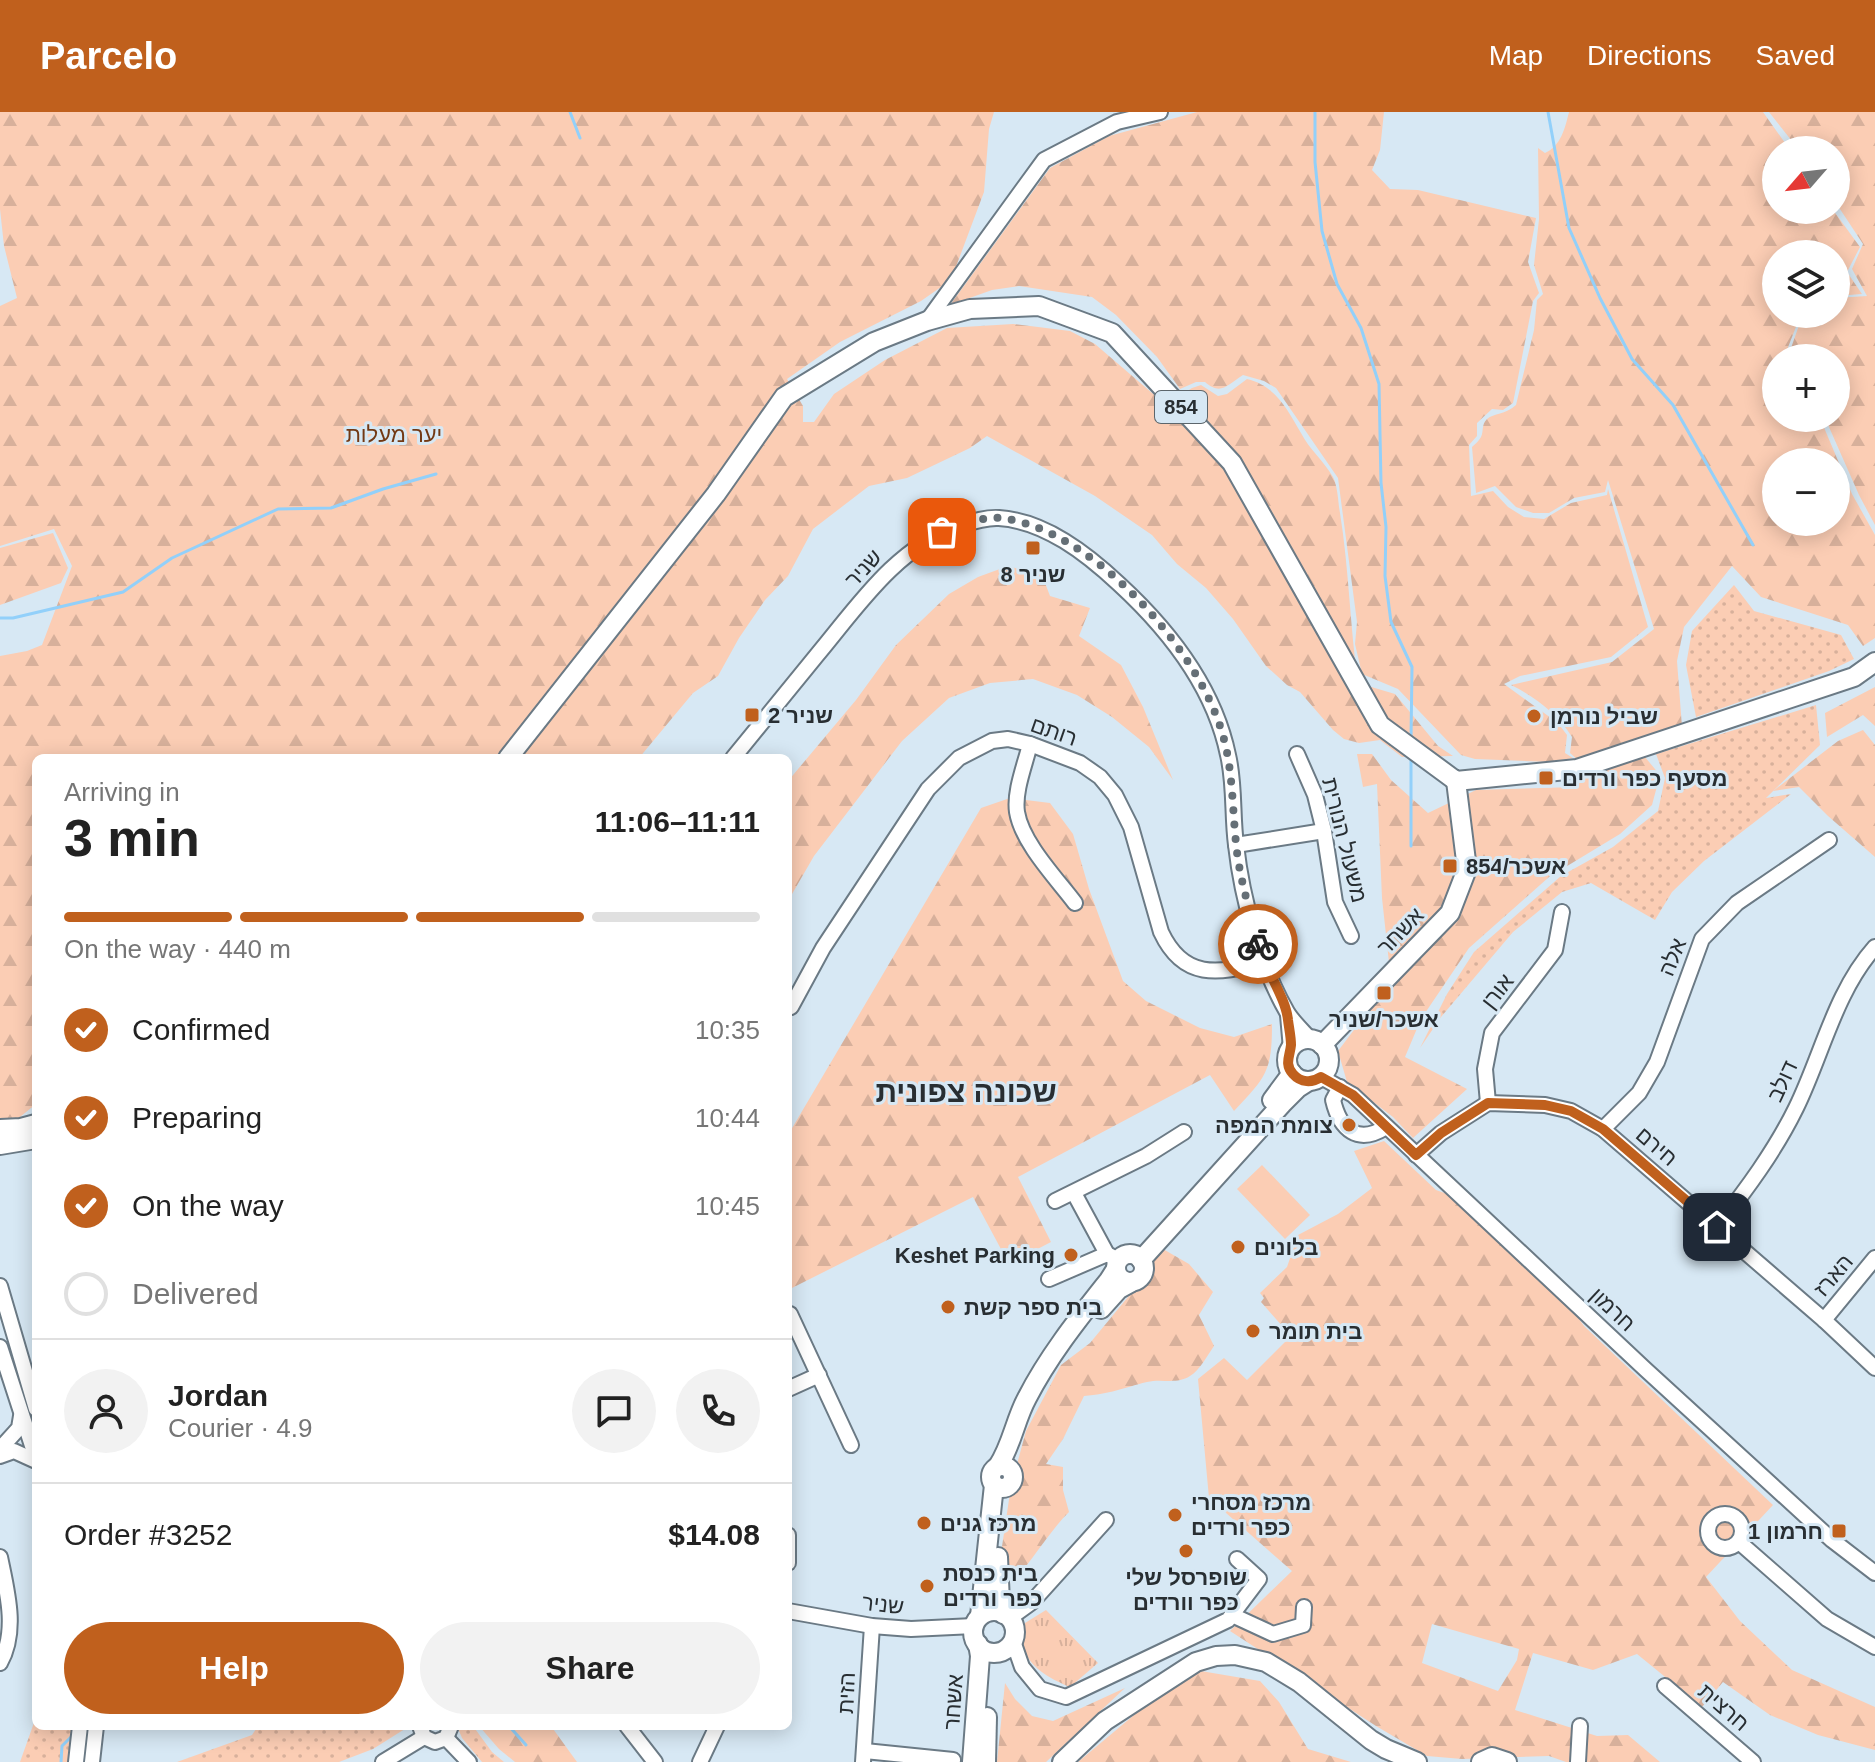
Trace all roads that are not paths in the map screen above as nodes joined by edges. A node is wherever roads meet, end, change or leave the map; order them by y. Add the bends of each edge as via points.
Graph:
1 (1160, 112) edge
2 (927, 321) junction
3 (1875, 662) edge
4 (1030, 744) junction
5 (511, 754) edge
6 (736, 754) edge
7 (1297, 754) dead end
8 (1456, 781) junction
9 (1324, 831) junction
10 (1829, 840) dead end
11 (1236, 845) junction
12 (1075, 903) dead end
13 (1562, 912) dead end
14 (1351, 936) dead end
15 (1875, 947) edge
16 (1263, 963) junction
17 (792, 1005) edge
18 (1288, 1015) junction
19 (1316, 1042) junction
20 (1291, 1049) junction
21 (1307, 1077) junction
22 (1340, 1087) junction
23 (1488, 1103) junction
24 (32, 1125) edge
25 (1386, 1127) junction
26 (0, 1129) edge
27 (1603, 1129) junction
28 (1184, 1132) dead end
29 (32, 1140) edge
30 (0, 1145) edge
31 (1416, 1155) junction
32 (1074, 1193) junction
33 (1055, 1201) dead end
34 (1717, 1227) junction
35 (1875, 1258) edge
36 (1123, 1259) junction
37 (1049, 1279) dead end
38 (0, 1286) edge
39 (792, 1318) edge
40 (1824, 1320) junction
41 (0, 1347) edge
42 (1875, 1368) edge
43 (819, 1375) junction
44 (792, 1387) edge
45 (32, 1395) edge
46 (21, 1416) junction
47 (851, 1445) dead end
48 (32, 1448) edge
49 (0, 1449) edge
50 (0, 1456) edge
51 (32, 1458) edge
52 (1003, 1477) junction
53 (1106, 1520) dead end
54 (1739, 1542) dead end
55 (0, 1557) edge
56 (1237, 1559) dead end
57 (1875, 1573) edge
58 (1304, 1607) dead end
59 (792, 1612) edge
60 (1232, 1615) junction
61 (1007, 1616) junction
62 (872, 1626) junction
63 (982, 1635) junction
64 (1013, 1641) junction
65 (1873, 1641) edge
66 (0, 1663) edge
67 (1665, 1686) dead end
68 (1580, 1726) dead end
69 (80, 1730) edge
70 (96, 1730) edge
71 (630, 1730) edge
72 (715, 1730) edge
73 (422, 1731) edge
74 (449, 1732) edge
75 (864, 1757) edge
76 (953, 1760) dead end
77 (76, 1762) edge
78 (92, 1762) edge
79 (383, 1762) edge
80 (469, 1762) edge
81 (655, 1762) edge
82 (700, 1762) edge
83 (972, 1762) edge
84 (986, 1762) edge
85 (1062, 1762) edge
86 (1417, 1762) edge
87 (1481, 1762) edge
88 (1507, 1762) edge
89 (1578, 1762) edge
90 (1753, 1762) edge

1 - 2 street via 1117,122 1044,160
2 - 5 main road, 854 via 874,342 784,397 716,494
2 - 8 main road, 854 via 970,309 1039,306 1112,333 1232,463 1380,725
3 - 8 main road via 1854,677 1577,769
4 - 12 street via 1017,814 1038,855
4 - 16 street, רותם via 1080,763 1115,795 1131,827 1161,932 1181,961 1223,972
4 - 17 street, רותם via 992,741 943,772 823,948
6 - 11 street, שניר via 903,557 942,532 999,518 1037,527 1077,548 1145,608 1173,641 1221,726 1229,756
7 - 9 street, משעול הנורית
8 - 19 main road, אשחר via 1467,869 1450,913
9 - 11 street
9 - 14 street, משעול הנורית via 1335,902
10 - 27 street, אלה via 1737,903 1702,939 1657,1062 1639,1093
11 - 16 street, שניר
13 - 23 street, אורן via 1555,950 1492,1033 1485,1069
15 - 34 street, דולב via 1836,1011 1796,1109
16 - 18 street, שניר
18 - 19 street, שניר
18 - 20 street, שניר
19 - 20 main road via 1302,1040
19 - 21 main road via 1329,1061
20 - 21 main road via 1287,1061
21 - 22 street, חרמון
21 - 36 main road, אשחר via 1259,1116
22 - 25 street, חרמון
22 - 25 street via 1333,1100 1335,1111 1352,1133 1366,1136
23 - 27 street, חירם via 1545,1105 1571,1111
23 - 31 street
24 - 26 main road
25 - 31 street, חרמון
27 - 34 street, חירם
28 - 32 street
29 - 30 main road
31 - 57 street, חרמון via 1832,1540
32 - 33 street
32 - 36 street
34 - 40 street, חירם
35 - 40 street, הארז
36 - 37 street
36 - 52 main road, אשחר via 1037,1379 1006,1454
36 - 52 main road, אשחר via 1144,1268 1142,1276 1112,1296 1068,1347 1033,1407
38 - 45 street
39 - 43 street
40 - 42 street, חירם
41 - 46 street
43 - 44 street
43 - 47 street
46 - 48 street
46 - 49 street via 19,1428
50 - 51 street via 14,1451
52 - 61 main road, אשחר via 997,1568
52 - 63 main road, אשחר
53 - 61 street via 1032,1602
54 - 65 street via 1827,1619
55 - 66 street via 9,1622 8,1648
56 - 60 street via 1259,1579
58 - 60 street via 1303,1625 1273,1634
59 - 62 street, שניר
60 - 64 street via 1066,1697 1040,1689 1022,1667
61 - 63 main road via 991,1611
61 - 64 main road, אשחר
62 - 63 street, שניר
62 - 75 street, הזית
63 - 64 main road via 1008,1647
63 - 83 main road, אשחר
63 - 84 main road, אשחר via 991,1660
67 - 90 street, חרצית
68 - 89 street
69 - 77 street
70 - 78 street
71 - 81 street
72 - 82 street
73 - 74 street via 435,1742
73 - 79 street
74 - 80 street
75 - 76 street
85 - 86 main road via 1105,1721 1196,1662 1235,1655 1283,1671 1371,1740
87 - 88 main road via 1492,1757

